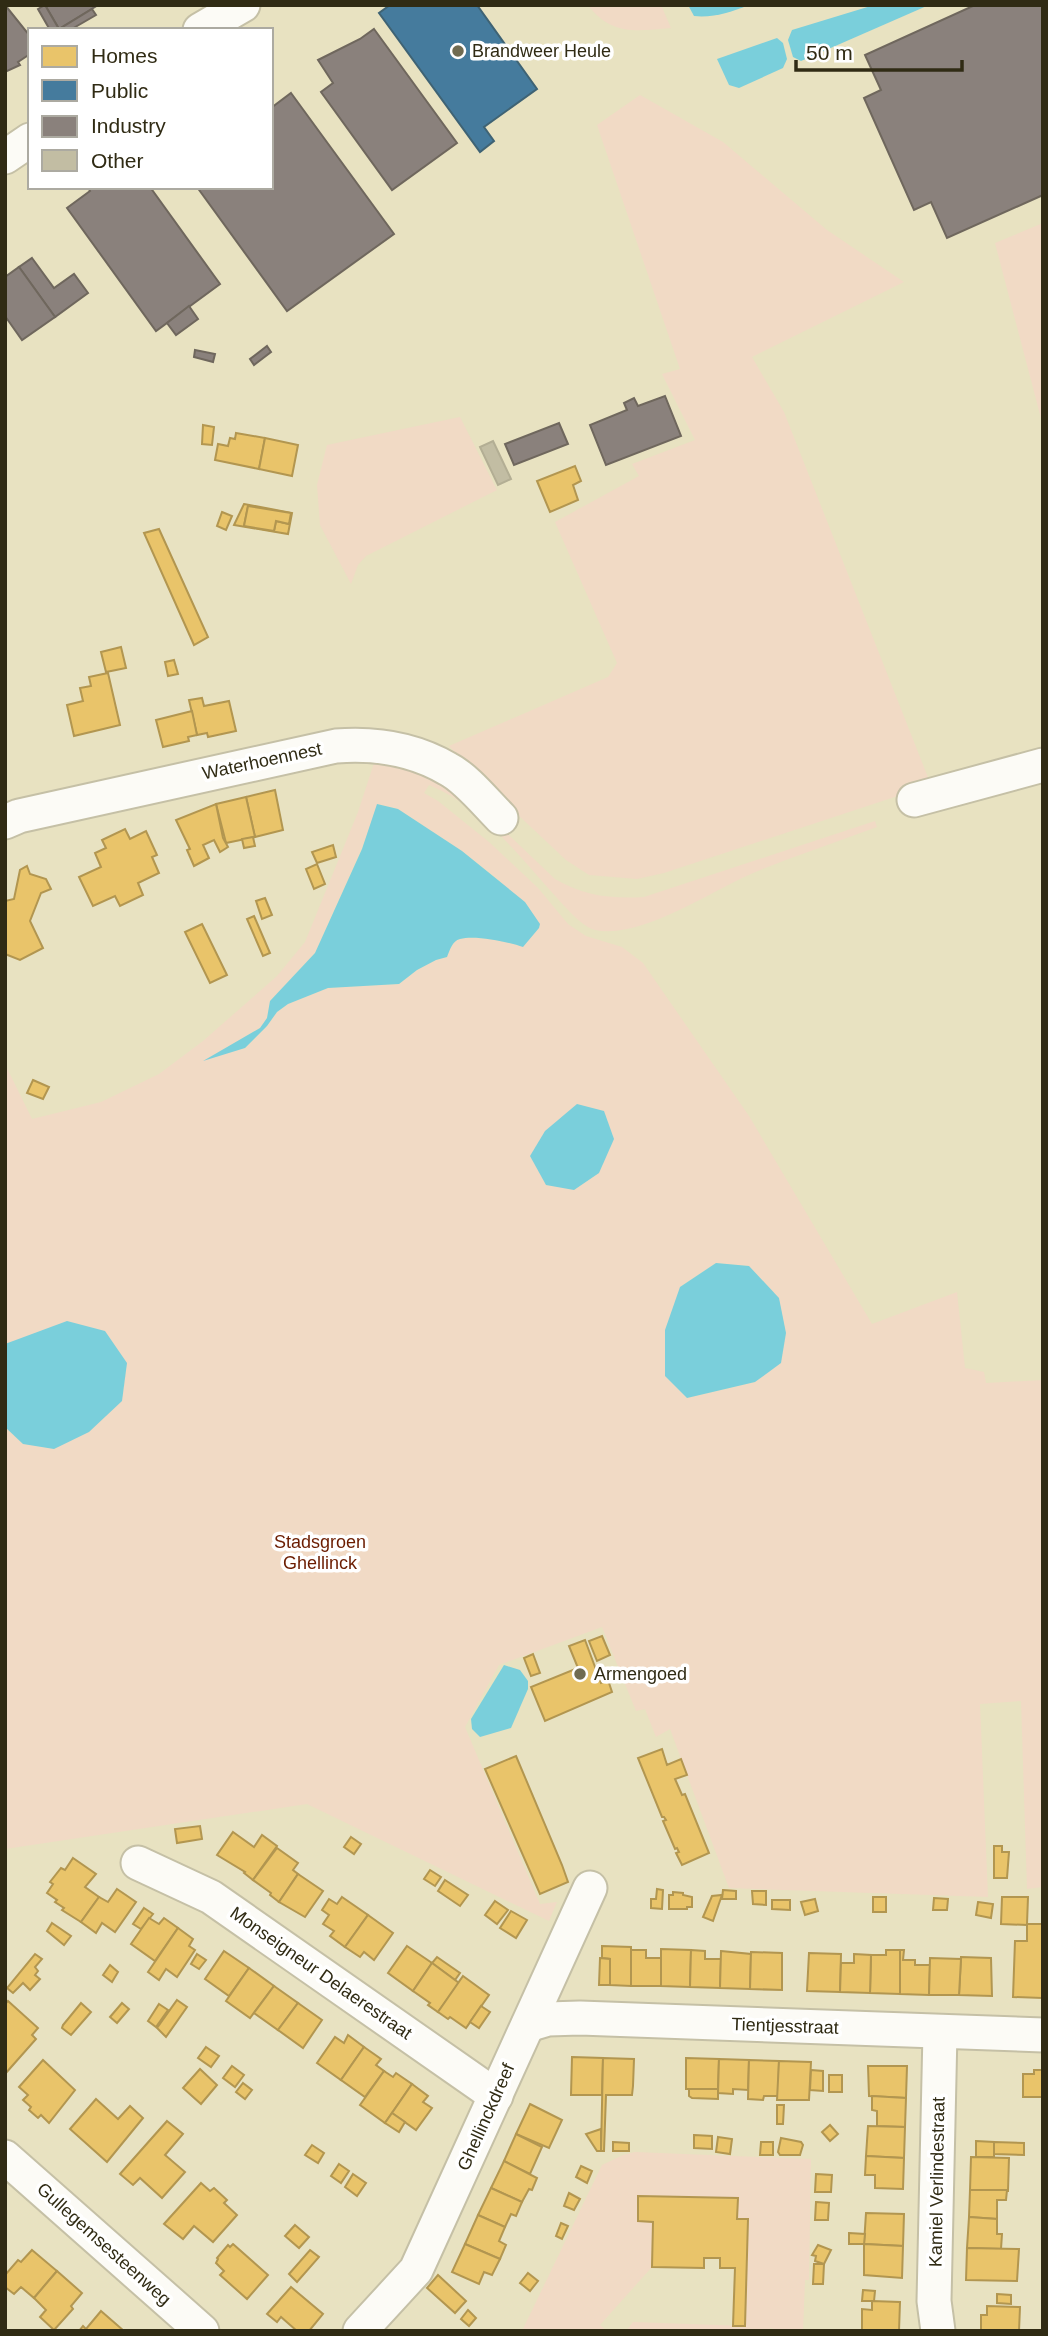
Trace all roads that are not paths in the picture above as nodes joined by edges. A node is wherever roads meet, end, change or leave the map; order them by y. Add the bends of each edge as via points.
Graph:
1 (243, 5) edge
2 (203, 28) edge
3 (28, 141) edge
4 (5, 157) edge
5 (1043, 765) edge
6 (914, 800) dead end
7 (501, 818) dead end
8 (5, 821) edge
9 (138, 1863) dead end
10 (590, 1888) dead end
11 (528, 2025) junction
12 (940, 2032) junction
13 (1043, 2035) edge
14 (496, 2096) junction
15 (5, 2157) edge
16 (202, 2331) edge
17 (360, 2331) edge
18 (938, 2331) edge

1 - 2 street
3 - 4 street
5 - 6 street
7 - 8 street, Waterhoennest via 450,769 366,744 336,746
9 - 14 street, Monseigneur Delaerestraat via 211,1896
10 - 11 street, Ghellinckdreef
11 - 12 street, Tientjesstraat via 580,2018
11 - 14 street, Ghellinckdreef
12 - 13 street, Tientjesstraat
12 - 18 street, Kamiel Verlindestraat via 934,2301
14 - 17 street, Ghellinckdreef via 416,2270
15 - 16 street, Gullegemsesteenweg

